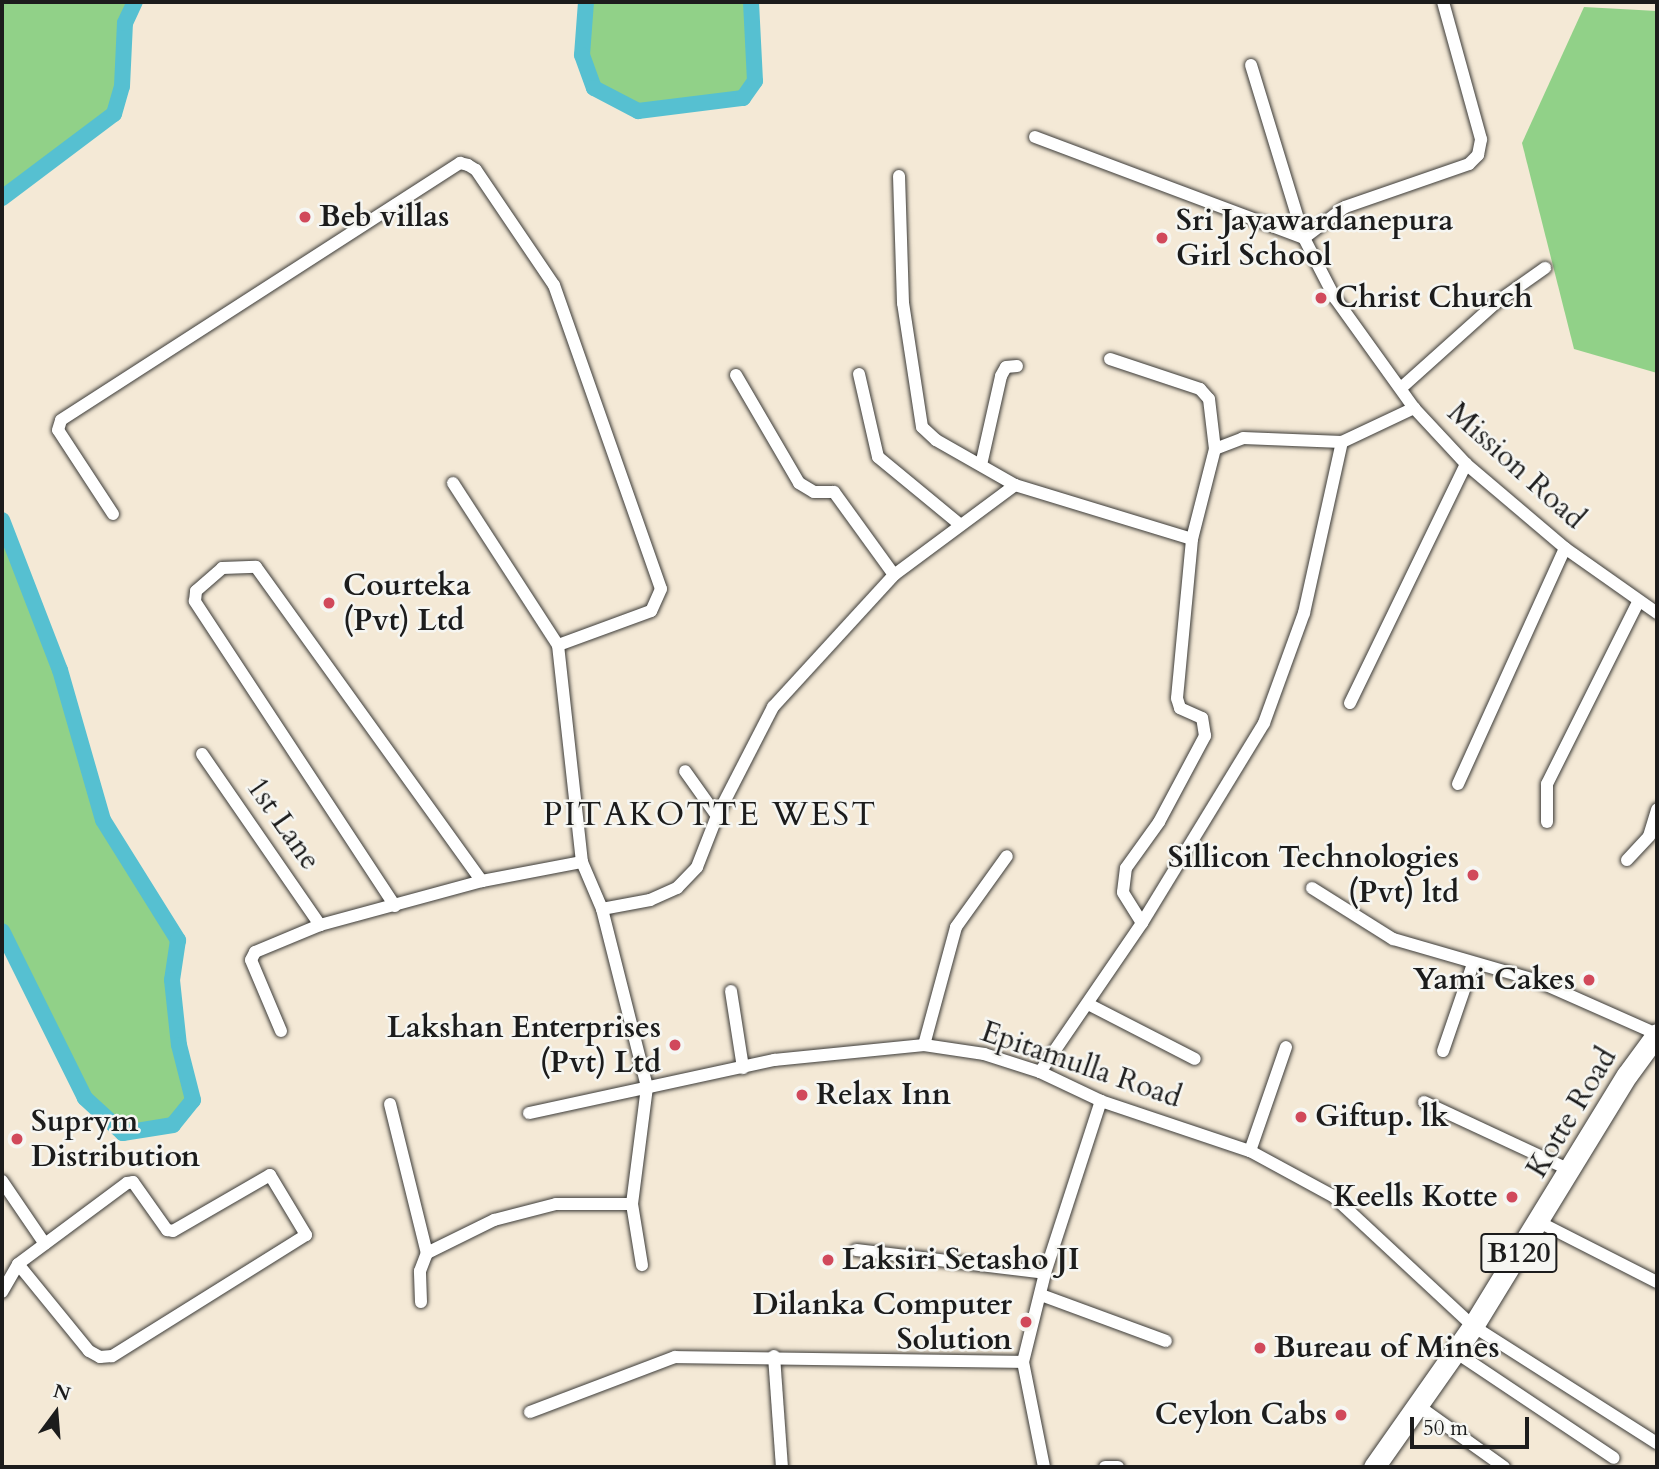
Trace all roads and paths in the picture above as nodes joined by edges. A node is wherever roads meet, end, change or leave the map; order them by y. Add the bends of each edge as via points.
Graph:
1 (1443, 2) edge
2 (1251, 65) dead end
3 (1035, 137) dead end
4 (899, 176) dead end
5 (1304, 238) junction
6 (1545, 268) dead end
7 (1110, 359) dead end
8 (1017, 366) dead end
9 (859, 374) dead end
10 (736, 375) dead end
11 (1401, 388) junction
12 (1414, 408) junction
13 (1342, 442) junction
14 (1215, 449) junction
15 (1466, 464) junction
16 (981, 466) junction
17 (453, 483) dead end
18 (1016, 485) junction
19 (113, 514) dead end
20 (958, 523) junction
21 (1192, 539) junction
22 (1565, 548) junction
23 (894, 575) junction
24 (1639, 601) junction
25 (1657, 613) edge
26 (558, 646) junction
27 (1350, 703) dead end
28 (202, 754) dead end
29 (685, 771) dead end
30 (1458, 784) dead end
31 (1657, 809) edge
32 (717, 816) junction
33 (1547, 822) dead end
34 (1007, 856) dead end
35 (1627, 860) dead end
36 (582, 862) junction
37 (482, 881) junction
38 (1312, 888) dead end
39 (395, 906) junction
40 (602, 909) junction
41 (1142, 923) junction
42 (320, 925) junction
43 (1473, 964) junction
44 (731, 992) dead end
45 (1088, 1004) junction
46 (281, 1031) dead end
47 (1657, 1034) edge
48 (924, 1045) junction
49 (1286, 1047) dead end
50 (1443, 1051) dead end
51 (1195, 1059) dead end
52 (743, 1068) junction
53 (1040, 1072) junction
54 (648, 1087) junction
55 (1101, 1101) junction
56 (1424, 1102) dead end
57 (390, 1104) dead end
58 (529, 1113) dead end
59 (1250, 1150) junction
60 (1573, 1171) junction
61 (2, 1181) edge
62 (632, 1204) junction
63 (1539, 1222) junction
64 (45, 1244) junction
65 (856, 1250) dead end
66 (427, 1254) junction
67 (18, 1264) junction
68 (642, 1265) dead end
69 (1045, 1273) junction
70 (1657, 1282) edge
71 (2, 1292) edge
72 (1041, 1295) junction
73 (421, 1302) dead end
74 (1473, 1326) junction
75 (1166, 1341) dead end
76 (1454, 1351) junction
77 (774, 1356) junction
78 (1023, 1362) junction
79 (1417, 1405) junction
80 (530, 1412) dead end
81 (1657, 1443) edge
82 (1614, 1458) dead end
83 (782, 1467) edge
84 (1044, 1467) edge
85 (1105, 1467) edge
86 (1118, 1467) edge
87 (1374, 1467) edge
88 (1504, 1467) edge

1 - 5 street via 1481,139 1478,155 1469,164 1345,207
2 - 5 street, Mission Road
3 - 5 street
4 - 16 street via 903,303 922,427
5 - 11 street, Mission Road via 1335,298
6 - 11 street via 1497,302
7 - 14 street via 1200,389 1209,399
8 - 16 street via 1006,367 1001,376
9 - 20 street via 878,457
10 - 23 street via 799,483 814,492 834,492
11 - 12 street, Mission Road
12 - 13 street
12 - 15 street, Mission Road
13 - 14 street via 1243,438
13 - 41 street via 1304,612 1264,723
14 - 21 street
15 - 22 street, Mission Road
15 - 27 street
16 - 18 street
17 - 26 street
18 - 20 street
18 - 21 street
19 - 26 street via 58,430 61,420 460,163 468,165 554,285 661,589 651,611
20 - 23 street
21 - 41 street via 1177,698 1180,708 1202,718 1205,736 1122,881 1123,892
22 - 24 street, Mission Road
22 - 30 street
23 - 32 street via 773,707
24 - 25 street, Mission Road
24 - 33 street via 1547,784
26 - 36 street
28 - 42 street, 1st Lane
29 - 32 street
31 - 35 street via 1649,836
32 - 40 street via 697,867 677,888 650,900
34 - 48 street via 956,927
36 - 37 street
36 - 40 street
37 - 39 street
37 - 39 street via 256,567 222,568 196,591 195,601
38 - 43 street via 1394,939
39 - 42 street
40 - 54 street
41 - 45 street
42 - 46 street via 255,953 251,960
43 - 47 street via 1535,980
43 - 50 street
44 - 52 street
45 - 51 street
45 - 53 street
47 - 60 main road, Kotte Road / B120 via 1627,1075
48 - 52 street, Epitamulla Road via 774,1060
48 - 53 street, Epitamulla Road via 984,1054
49 - 59 street
52 - 54 street, Epitamulla Road
53 - 55 street, Epitamulla Road
54 - 58 street, Epitamulla Road
54 - 62 street
55 - 59 street, Epitamulla Road
55 - 69 street
56 - 60 street
57 - 66 street
59 - 74 street, Epitamulla Road via 1333,1196
60 - 63 main road, Kotte Road / B120
61 - 64 street
62 - 66 street via 556,1204 494,1220
62 - 68 street
63 - 70 street
63 - 74 main road, Kotte Road / B120
64 - 67 street
64 - 67 street via 127,1183 133,1182 167,1230 173,1231 270,1175 306,1235 112,1356 100,1357 89,1351
65 - 69 street
66 - 73 street via 420,1271
67 - 71 street
69 - 72 street
72 - 75 street
72 - 78 street
74 - 76 main road, Kotte Road / B120
74 - 81 street, Epitamulla Road
76 - 79 main road, Kotte Road / B120
76 - 82 street
77 - 78 street
77 - 80 street via 675,1357
77 - 83 street
78 - 84 street
79 - 87 main road, Kotte Road / B120
79 - 88 street
85 - 86 street

